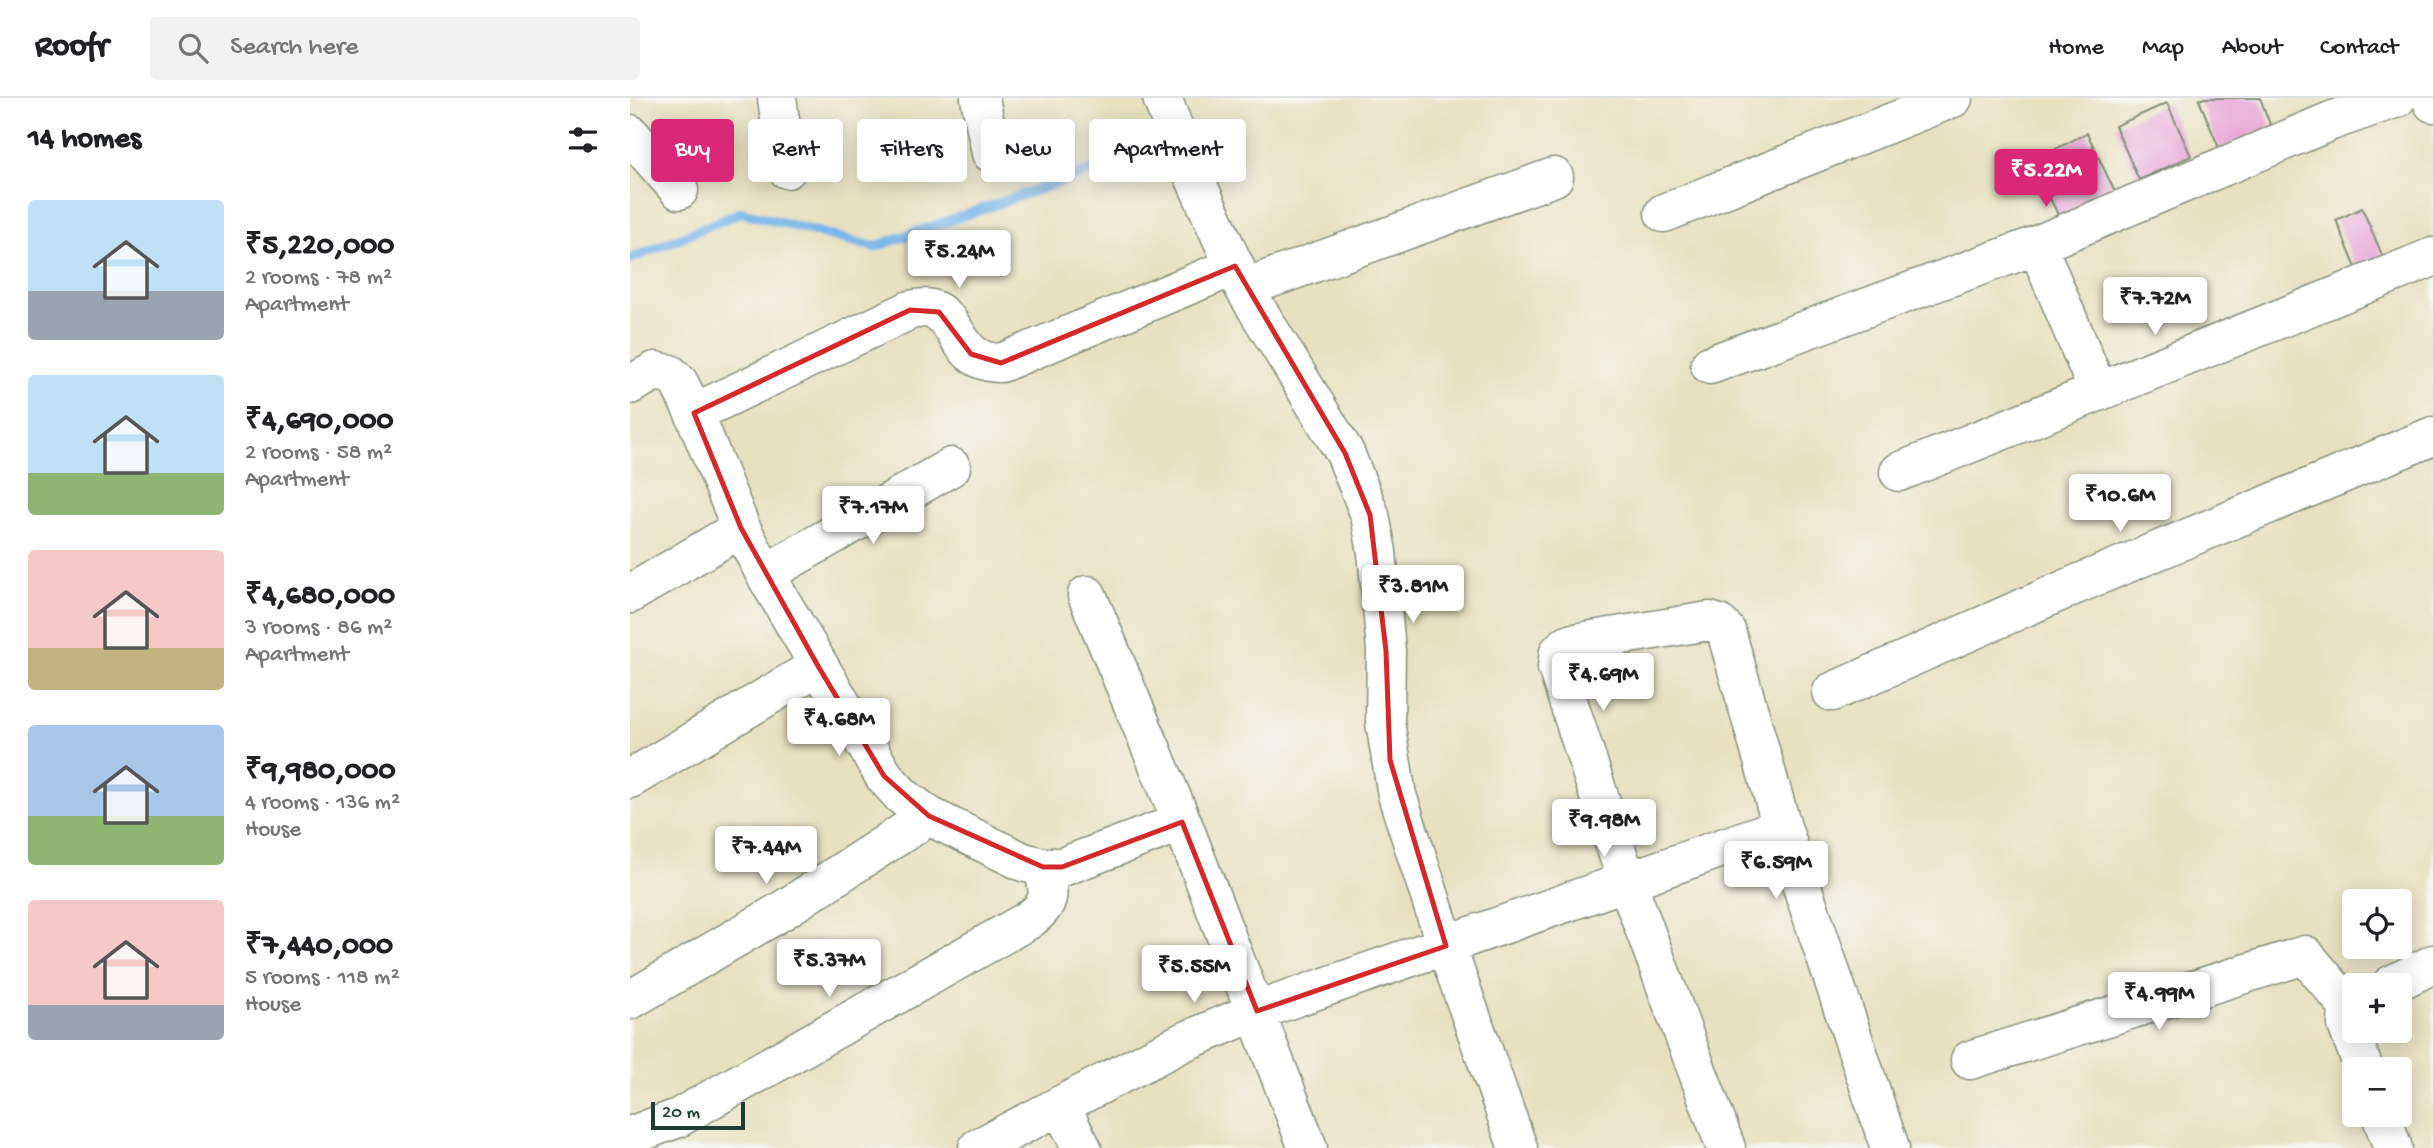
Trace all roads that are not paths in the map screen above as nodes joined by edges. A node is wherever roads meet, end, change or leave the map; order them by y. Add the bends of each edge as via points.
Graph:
1 (777, 98) edge
2 (980, 98) edge
3 (1953, 98) edge
4 (2397, 98) edge
5 (2431, 98) edge
6 (2433, 103) edge
7 (1164, 105) edge
8 (780, 119) edge
9 (984, 119) edge
10 (630, 134) edge
11 (1554, 177) dead end
12 (679, 190) dead end
13 (1664, 213) dead end
14 (2038, 246) junction
15 (2433, 257) edge
16 (1239, 277) junction
17 (1710, 365) dead end
18 (630, 385) edge
19 (2098, 391) junction
20 (694, 413) junction
21 (2433, 436) edge
22 (951, 467) dead end
23 (1899, 472) dead end
24 (741, 528) junction
25 (765, 574) junction
26 (630, 594) edge
27 (1087, 595) dead end
28 (818, 666) junction
29 (1832, 692) dead end
30 (630, 779) edge
31 (929, 816) junction
32 (1182, 822) junction
33 (1782, 827) junction
34 (1043, 867) junction
35 (1627, 882) junction
36 (1446, 946) junction
37 (2433, 964) edge
38 (2412, 974) edge
39 (2342, 995) edge
40 (630, 1000) edge
41 (1256, 1011) junction
42 (1970, 1060) dead end
43 (1060, 1106) junction
44 (2385, 1127) edge
45 (630, 1136) edge
46 (978, 1148) edge
47 (1082, 1148) edge
48 (1308, 1148) edge
49 (1518, 1148) edge
50 (1726, 1148) edge
51 (1890, 1148) edge
52 (2393, 1148) edge

1 - 8 street
2 - 9 street
3 - 13 street
4 - 14 street via 2331,121
5 - 6 street
7 - 16 street
10 - 12 street
11 - 16 street
14 - 17 street
14 - 19 street
15 - 19 street
16 - 20 street via 1001,363 987,363 971,354 939,312 909,310
16 - 36 street via 1345,453 1370,515 1386,651 1385,722 1390,760
18 - 20 street via 655,371 670,374
19 - 23 street
20 - 24 street
21 - 29 street
22 - 25 street
24 - 25 street
24 - 26 street
25 - 28 street
27 - 32 street
28 - 30 street
28 - 31 street via 884,775
31 - 34 street via 1023,862
31 - 40 street via 780,912
32 - 34 street via 1062,867
32 - 41 street
33 - 35 street
33 - 35 street via 1726,631 1719,624 1709,621 1568,645 1559,652 1557,667
33 - 51 street
34 - 45 street via 1047,902 1027,921 678,1118
35 - 36 street
35 - 50 street
36 - 41 street
36 - 49 street
37 - 38 street
39 - 42 street via 2305,955
41 - 43 street via 1181,1043
41 - 48 street
43 - 46 street
43 - 47 street
44 - 52 street

